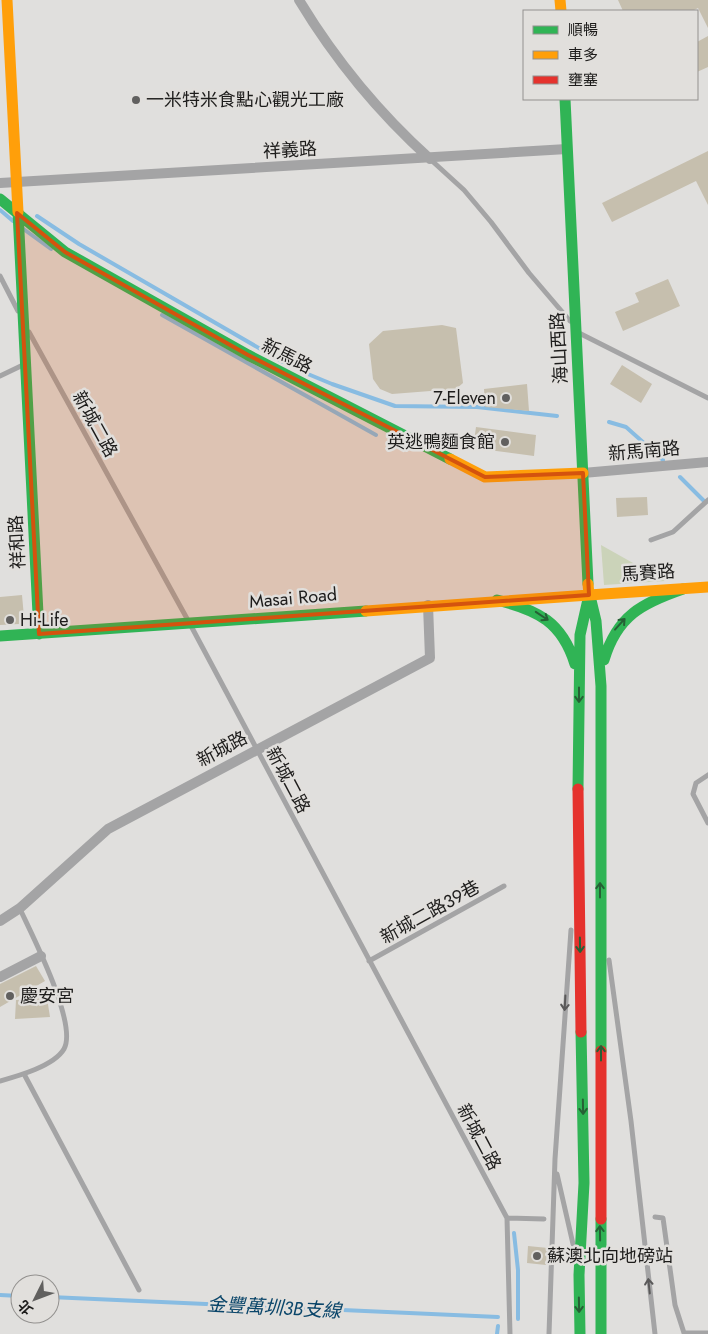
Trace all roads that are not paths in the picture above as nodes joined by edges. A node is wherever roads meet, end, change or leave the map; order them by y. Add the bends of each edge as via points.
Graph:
1 (7, 0) edge
2 (298, 0) edge
3 (565, 100) edge
4 (567, 149) junction
5 (430, 159) junction
6 (0, 183) edge
7 (14, 183) junction
8 (0, 199) edge
9 (17, 213) junction
10 (0, 276) edge
11 (23, 322) junction
12 (576, 332) junction
13 (25, 364) junction
14 (0, 376) edge
15 (708, 398) edge
16 (708, 462) edge
17 (583, 473) junction
18 (708, 500) edge
19 (651, 540) dead end
20 (708, 587) edge
21 (683, 589) junction
22 (589, 595) junction
23 (497, 600) junction
24 (428, 605) junction
25 (190, 624) junction
26 (39, 634) junction
27 (0, 636) edge
28 (578, 676) junction
29 (601, 686) junction
30 (256, 750) junction
31 (708, 775) edge
32 (708, 823) edge
33 (578, 850) junction
34 (504, 886) dead end
35 (20, 908) junction
36 (600, 914) junction
37 (572, 916) dead end
38 (0, 921) edge
39 (571, 926) dead end
40 (41, 956) junction
41 (369, 961) junction
42 (0, 977) edge
43 (24, 1074) junction
44 (0, 1080) edge
45 (555, 1159) junction
46 (655, 1217) dead end
47 (507, 1218) junction
48 (544, 1219) dead end
49 (579, 1275) junction
50 (139, 1290) dead end
51 (684, 1333) edge
52 (708, 1333) edge
53 (510, 1334) edge
54 (549, 1334) edge
55 (580, 1334) edge
56 (601, 1334) edge
57 (654, 1334) edge

1 - 7 main road, 祥和路
2 - 5 street via 336,56
3 - 4 main road, 海山西路
4 - 5 street, 祥義路
4 - 12 main road, 海山西路
5 - 7 street, 祥義路
5 - 12 lane via 464,190 568,317
6 - 7 street, 祥義路
7 - 9 main road, 祥和路
8 - 9 main road, 新馬路
9 - 11 main road, 祥和路
9 - 17 main road, 新馬路 via 66,252 239,351 485,477
10 - 11 lane, 新城二路
11 - 13 main road, 祥和路
11 - 25 lane, 新城二路
12 - 15 lane
12 - 17 main road, 海山西路
13 - 14 lane
13 - 26 main road, 祥和路
16 - 17 street, 新馬南路
17 - 22 main road, 海山西路
18 - 19 lane via 672,532
20 - 21 main road, 馬賽路
21 - 22 main road, 馬賽路
29 -> 21 main road via 610,640 623,620 646,603
22 - 23 main road, Masai Road
22 - 28 main road via 580,635
22 - 29 main road via 596,621
23 - 24 main road, Masai Road
23 -> 28 main road via 534,610 560,630 572,651
24 - 25 main road, Masai Road
24 - 30 street, 新城路 via 430,658
25 - 26 main road, Masai Road
25 - 30 lane, 新城二路
26 - 27 main road, Masai Road
28 -> 33 main road
36 -> 29 main road
30 - 35 street, 新城路 via 108,829
30 - 41 lane, 新城二路
31 - 32 lane via 696,783 693,794
33 - 37 lane
33 -> 49 main road via 584,1174
34 - 41 lane, 新城二路39巷
35 - 38 street, 新城路
35 - 40 lane
56 -> 36 main road
57 -> 36 lane via 614,990
39 -> 45 lane
40 - 42 street
40 - 43 lane via 62,1006 66,1044 58,1056
41 - 47 lane, 新城二路
43 - 44 lane
43 - 50 lane
45 - 49 lane
45 - 54 lane
46 - 51 lane via 663,1218 674,1305
47 - 48 lane
47 - 53 lane
49 -> 55 main road
51 - 52 lane

